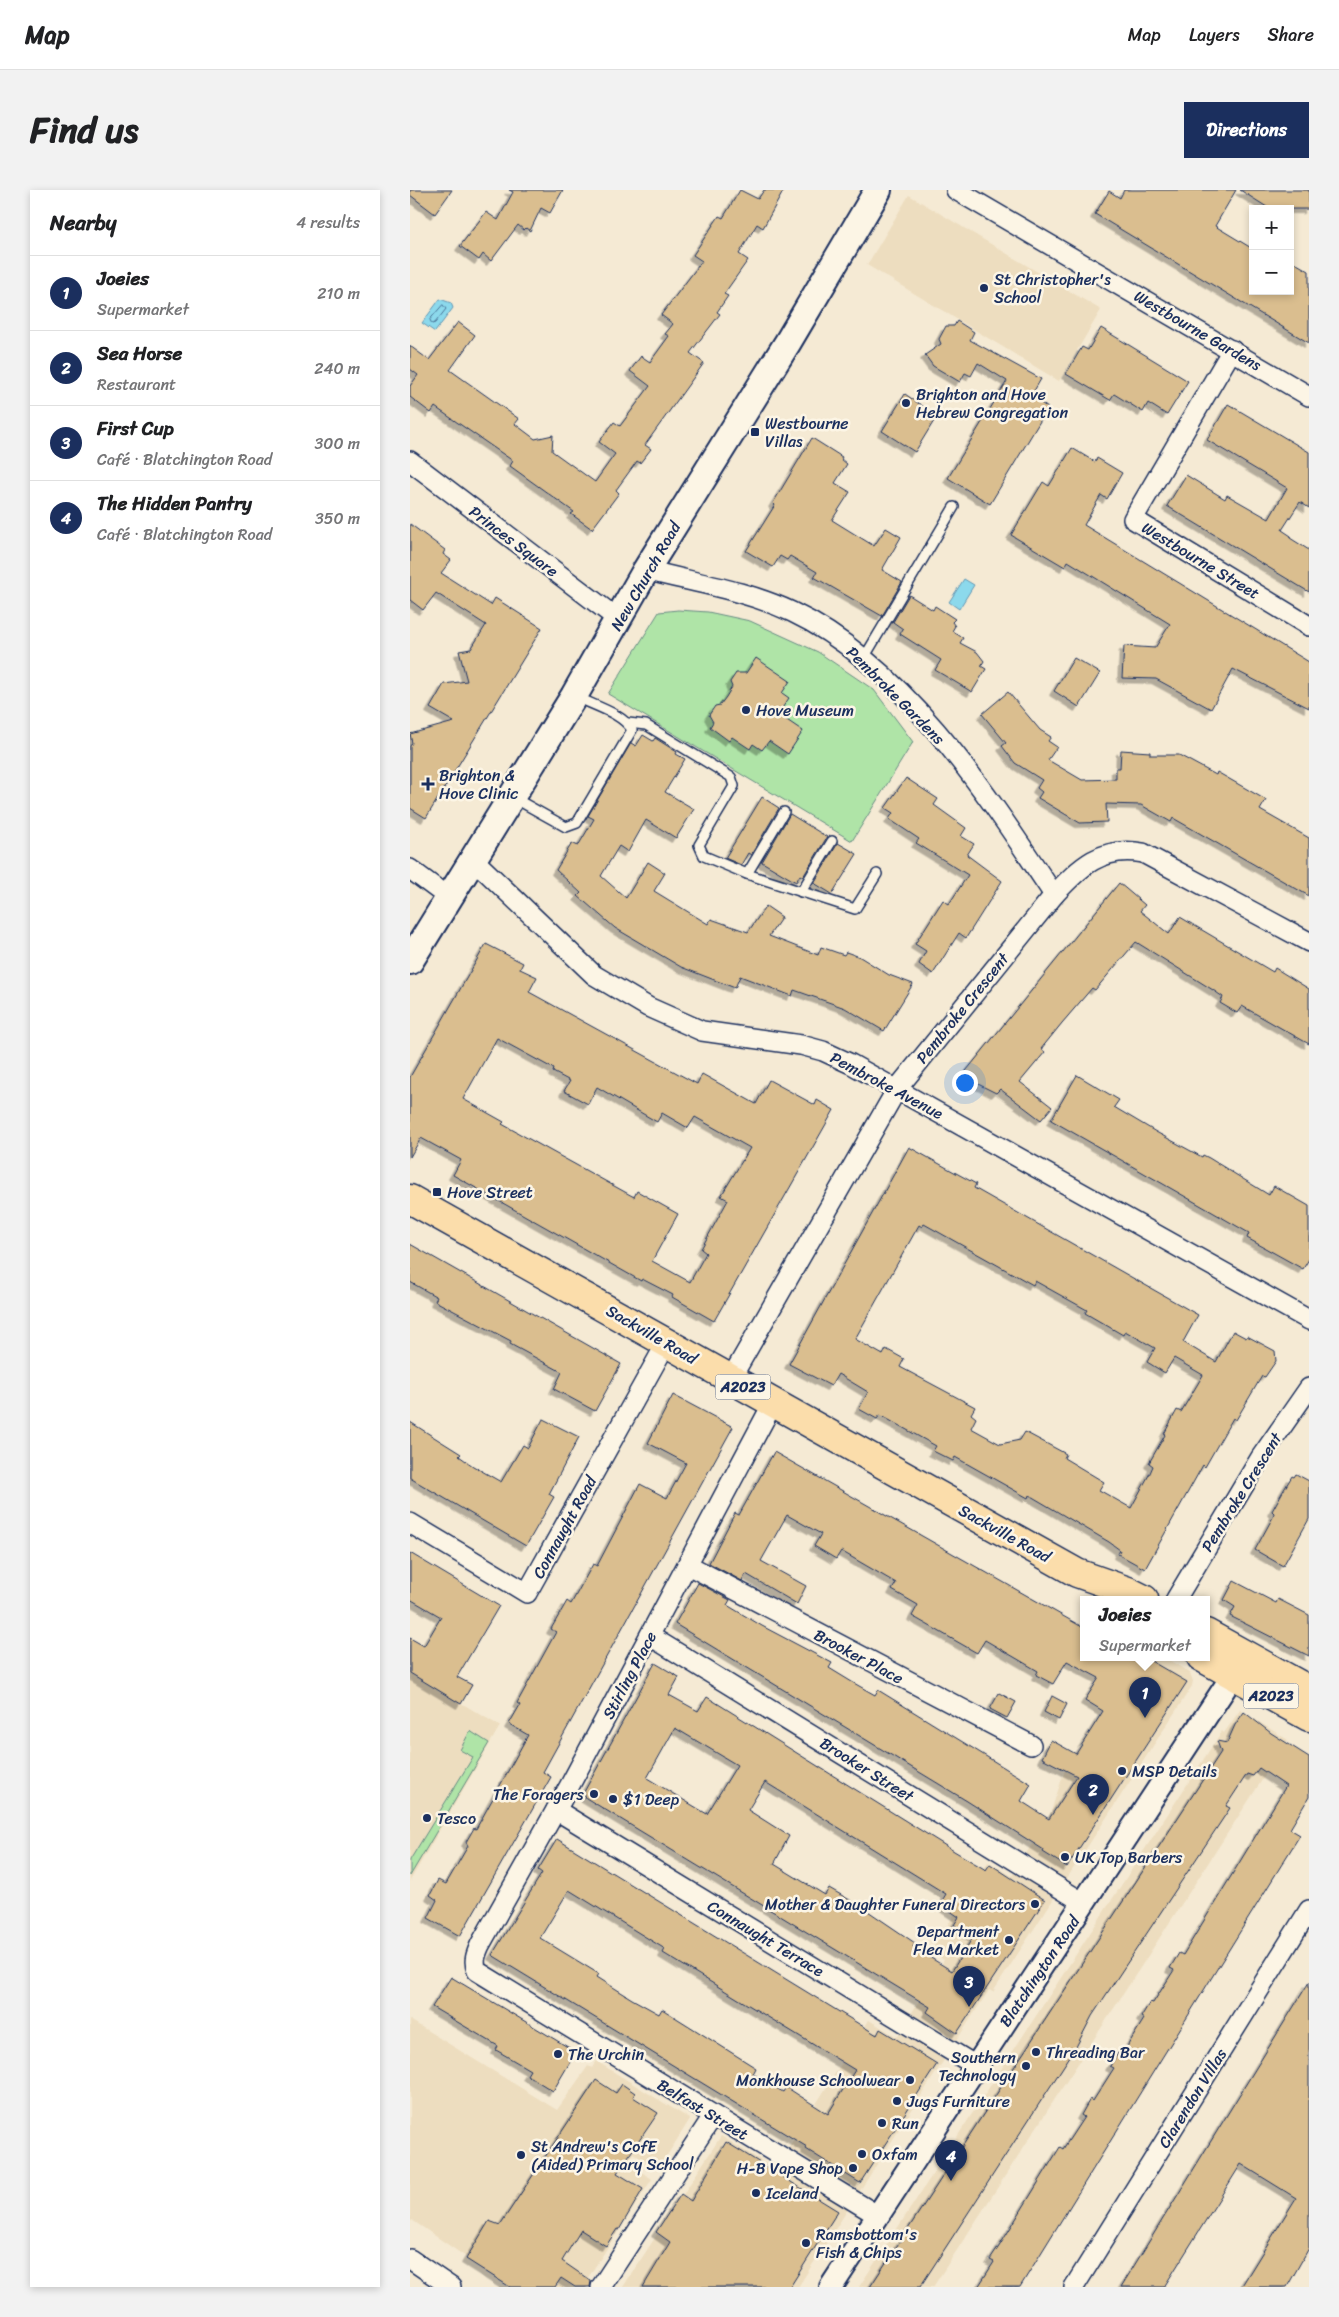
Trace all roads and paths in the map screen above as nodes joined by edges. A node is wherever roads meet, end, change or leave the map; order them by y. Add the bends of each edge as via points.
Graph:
1 (878, 190) edge
2 (956, 190) edge
3 (1232, 350) junction
4 (1309, 396) edge
5 (410, 462) edge
6 (954, 507) dead end
7 (646, 570) junction
8 (619, 620) junction
9 (1309, 626) edge
10 (864, 658) junction
11 (574, 696) junction
12 (628, 723) junction
13 (513, 797) junction
14 (784, 812) dead end
15 (832, 841) dead end
16 (474, 860) junction
17 (410, 868) edge
18 (747, 874) junction
19 (877, 874) dead end
20 (801, 892) junction
21 (1054, 895) junction
22 (450, 898) junction
23 (1309, 942) edge
24 (410, 961) edge
25 (897, 1089) junction
26 (410, 1199) edge
27 (1309, 1320) edge
28 (667, 1342) junction
29 (730, 1380) junction
30 (1309, 1388) edge
31 (773, 1403) junction
32 (410, 1522) edge
33 (688, 1565) junction
34 (1077, 1573) junction
35 (1103, 1596) edge
36 (1138, 1596) edge
37 (1178, 1596) edge
38 (650, 1636) junction
39 (1210, 1638) edge
40 (1210, 1659) edge
41 (1240, 1665) junction
42 (1309, 1690) edge
43 (1309, 1717) edge
44 (1031, 1745) dead end
45 (556, 1810) junction
46 (1084, 1903) junction
47 (1309, 1910) edge
48 (480, 1945) joint
49 (976, 2066) junction
50 (713, 2116) junction
51 (877, 2215) junction
52 (410, 2259) edge
53 (451, 2287) edge
54 (601, 2287) edge
55 (831, 2287) edge
56 (1074, 2287) edge

1 - 7 main road, New Church Road
2 - 3 street, Westbourne Gardens
3 - 4 street, Westbourne Gardens
3 - 9 street, Westbourne Street via 1133,519
5 - 8 street, Princes Square
6 - 10 lane
7 - 8 main road, New Church Road
7 - 10 street, Pembroke Gardens via 748,594 792,612
8 - 11 main road, New Church Road
10 - 21 street, Pembroke Gardens via 938,732 1000,813
11 - 12 lane
11 - 13 main road, New Church Road
12 - 13 lane via 632,730 577,823 566,827
12 - 18 lane via 646,725 731,777 734,786 699,845 704,856
13 - 16 main road, New Church Road
14 - 18 lane
15 - 20 lane
16 - 22 main road, New Church Road
16 - 25 street, Pembroke Avenue via 594,975 648,1007 702,1031 823,1051
17 - 22 street
18 - 20 lane
19 - 20 lane via 855,909
21 - 23 street, Pembroke Crescent via 1078,870 1108,852 1126,849 1143,853
21 - 25 street, Pembroke Crescent
22 - 24 main road, New Church Road
25 - 27 street, Pembroke Avenue
25 - 29 street, Pembroke Crescent
26 - 28 main road, Sackville Road / A2023
28 - 29 main road, Sackville Road / A2023
28 - 32 street, Connaught Road via 527,1593
29 - 31 main road, Sackville Road / A2023
30 - 37 street, Pembroke Crescent via 1256,1465
31 - 33 street, Stirling Place
31 - 34 main road, Sackville Road / A2023
33 - 38 street, Stirling Place
33 - 44 street, Brooker Place
34 - 35 main road, Sackville Road / A2023
34 - 36 main road, Sackville Road / A2023
38 - 45 street, Stirling Place
38 - 46 street, Brooker Street
39 - 41 main road, A2023
40 - 41 main road, A2023
41 - 42 main road, A2023
41 - 43 main road, A2023
41 - 46 street, Blatchington Road
45 - 48 street, Stirling Place
45 - 49 street, Connaught Terrace
46 - 49 street, Blatchington Road
47 - 56 street, Clarendon Villas
48 - 50 street, Belfast Street via 475,1960 477,1971
49 - 51 street, Blatchington Road
50 - 51 street, Belfast Street
50 - 54 street
51 - 55 street, Blatchington Road
52 - 53 street

